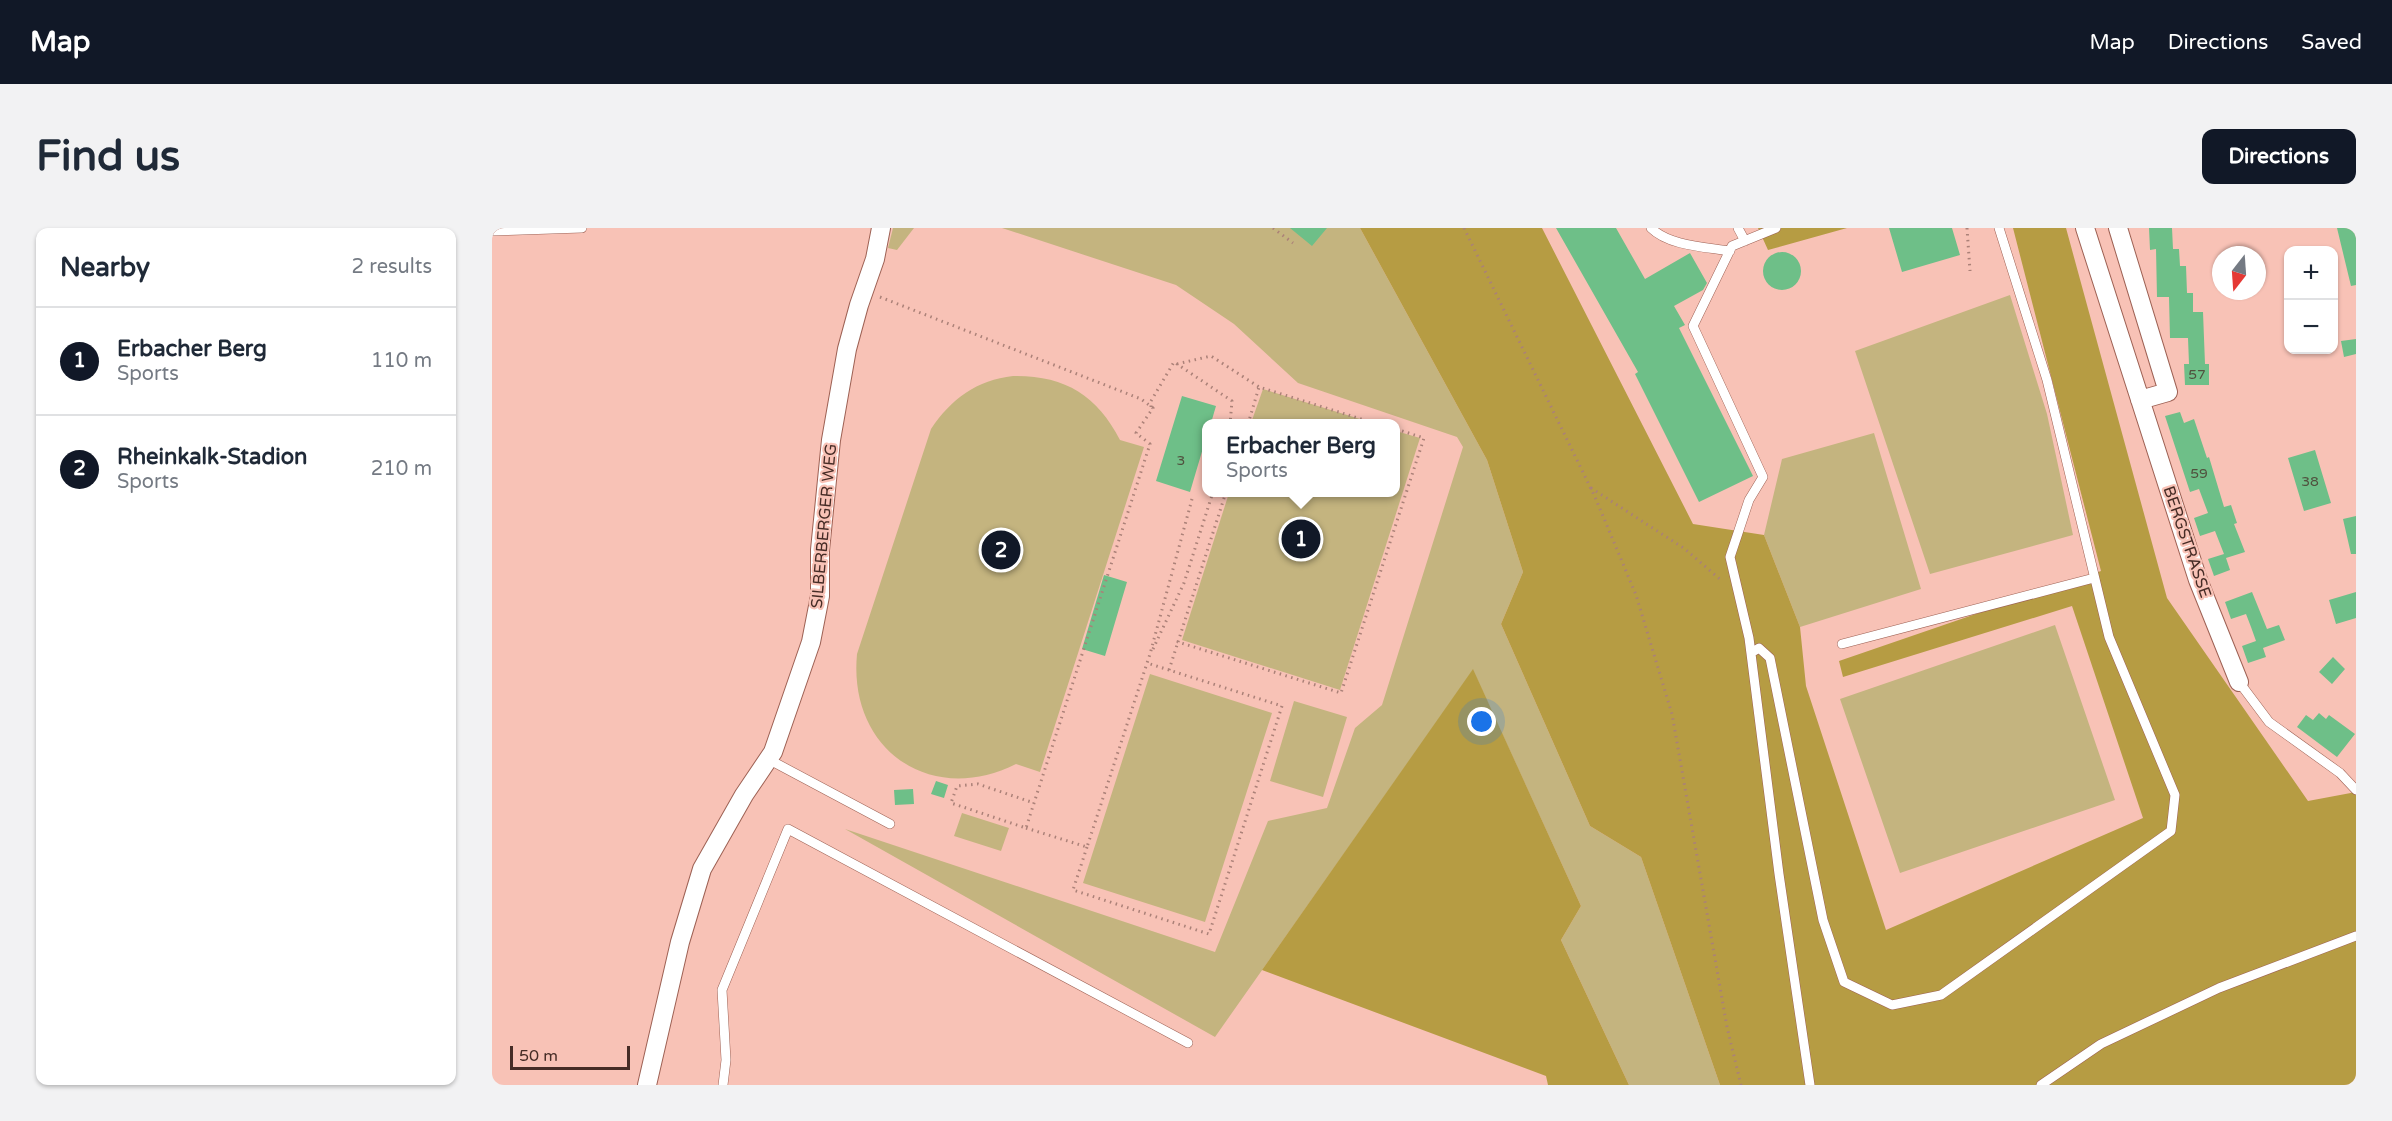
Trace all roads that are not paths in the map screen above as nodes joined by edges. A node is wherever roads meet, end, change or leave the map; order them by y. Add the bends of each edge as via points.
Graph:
1 (582, 228) edge
2 (880, 228) edge
3 (1652, 228) edge
4 (1738, 228) edge
5 (1776, 228) edge
6 (1999, 228) edge
7 (2085, 228) edge
8 (2118, 228) edge
9 (492, 231) edge
10 (1745, 241) junction
11 (1730, 251) junction
12 (2140, 400) junction
13 (2094, 578) junction
14 (1842, 644) dead end
15 (1751, 653) junction
16 (2239, 682) joint
17 (768, 759) junction
18 (2356, 790) edge
19 (890, 824) dead end
20 (2356, 936) edge
21 (1188, 1042) dead end
22 (646, 1085) edge
23 (723, 1085) edge
24 (1810, 1085) edge
25 (2041, 1085) edge

1 - 9 lane
2 - 17 street, SILBERBERGER WEG via 875,259 847,349 831,440 820,550 820,596 811,642
3 - 11 lane via 1673,240
4 - 10 lane
5 - 10 lane
6 - 13 lane via 2047,380
7 - 12 street, BERGSTRASSE
8 - 12 street via 2168,392
10 - 11 lane via 1732,246
11 - 15 lane via 1693,326 1762,477 1749,501 1730,557
12 - 16 street, BERGSTRASSE via 2198,580
13 - 14 lane
13 - 15 lane via 2109,637 2175,795 2171,831 1941,994 1892,1005 1844,982 1823,920 1770,658 1759,648
15 - 24 lane
16 - 18 lane via 2269,722 2340,773
17 - 19 lane
17 - 22 street, SILBERBERGER WEG via 702,868
20 - 25 lane via 2219,988 2101,1044
21 - 23 lane via 788,829 722,990 726,1060

